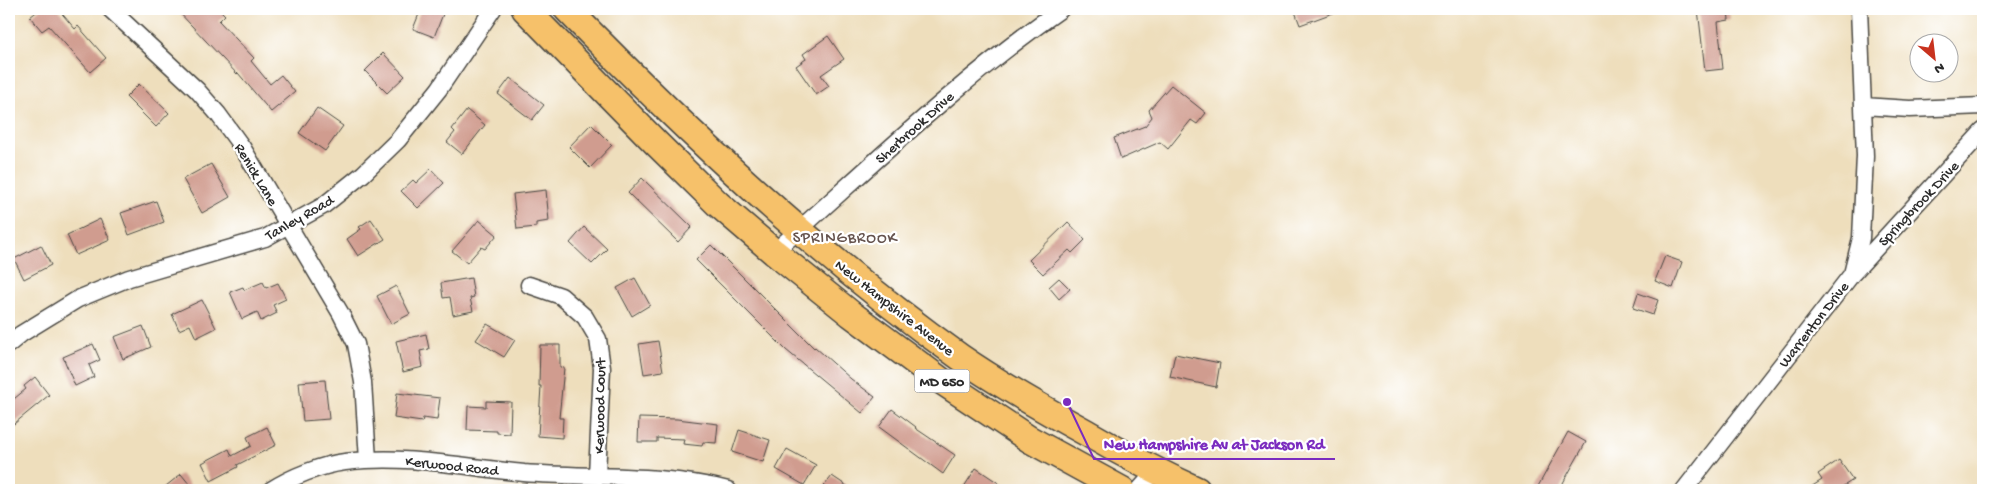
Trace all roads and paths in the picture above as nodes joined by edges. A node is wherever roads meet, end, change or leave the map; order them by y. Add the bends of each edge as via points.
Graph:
1 (110, 9) edge
2 (493, 9) edge
3 (525, 9) edge
4 (567, 9) edge
5 (1061, 9) edge
6 (1860, 9) edge
7 (1863, 106) junction
8 (1983, 106) edge
9 (1983, 131) edge
10 (287, 226) junction
11 (800, 230) junction
12 (774, 252) junction
13 (1852, 274) junction
14 (529, 285) dead end
15 (9, 344) edge
16 (368, 460) junction
17 (597, 475) junction
18 (1147, 481) edge
19 (271, 490) edge
20 (728, 490) edge
21 (1122, 490) edge
22 (1197, 490) edge
23 (1684, 490) edge

1 - 10 street, Renick Lane via 197,90 218,114
2 - 10 street, Tanley Road via 439,89 398,140 363,174 322,206
3 - 12 main road, New Hampshire Avenue / MD 650 via 718,204
4 - 11 main road, New Hampshire Avenue / MD 650 via 683,124
5 - 11 street, Sherbrook Drive via 965,82
6 - 7 street, Warrenton Drive
7 - 8 street via 1910,109
7 - 13 street, Warrenton Drive via 1865,156 1861,238
9 - 13 street, Springbrook Drive
10 - 15 street, Tanley Road via 265,238 129,278 78,299
10 - 16 street, Renick Lane via 356,344 363,382
11 - 12 street, Sherbrook Drive
11 - 18 main road, New Hampshire Avenue / MD 650 via 865,286 961,358 1059,418
12 - 21 main road, New Hampshire Avenue / MD 650 via 940,380 1029,439
13 - 23 street, Warrenton Drive
14 - 17 street, Kerwood Court via 561,296 585,317 598,339 602,368
16 - 17 street, Kerwood Road via 400,459 526,473
16 - 19 street, Kerwood Road via 343,462 307,473
17 - 20 street, Kerwood Road via 704,484
18 - 22 main road, New Hampshire Avenue / MD 650

